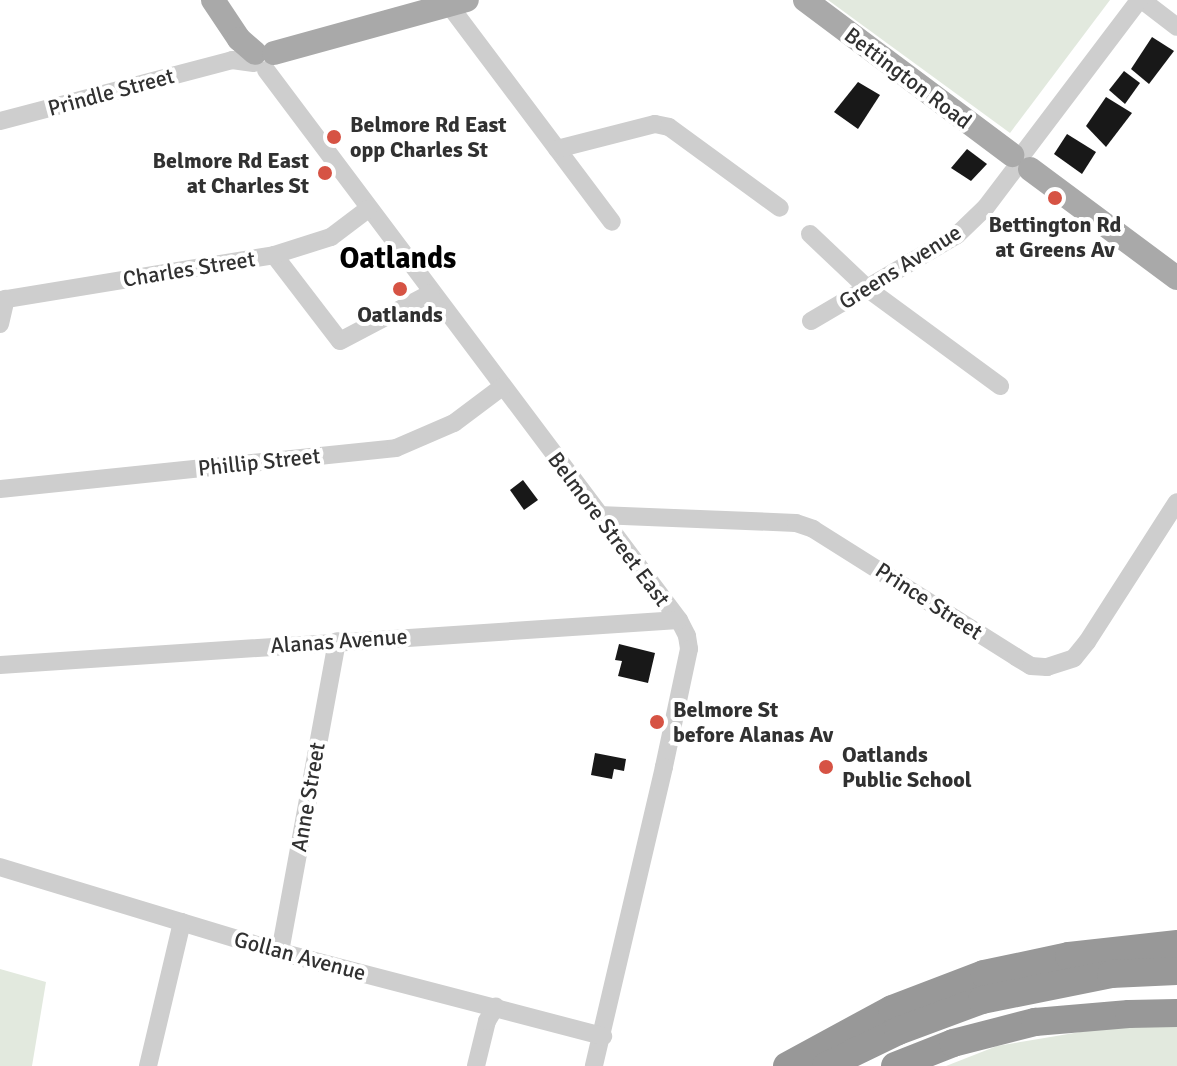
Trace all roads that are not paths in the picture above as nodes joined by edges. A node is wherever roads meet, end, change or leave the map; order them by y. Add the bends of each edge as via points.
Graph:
1 (213, 0) edge
2 (805, 0) edge
3 (1140, 0) edge
4 (458, 2) edge
5 (422, 5) edge
6 (230, 26) junction
7 (1177, 27) edge
8 (262, 60) junction
9 (221, 62) junction
10 (0, 121) edge
11 (557, 149) junction
12 (1020, 161) junction
13 (780, 208) dead end
14 (368, 209) junction
15 (612, 222) dead end
16 (810, 234) dead end
17 (274, 255) junction
18 (1177, 278) edge
19 (868, 289) junction
20 (431, 293) junction
21 (3, 300) edge
22 (811, 321) dead end
23 (0, 324) edge
24 (1000, 386) dead end
25 (502, 387) junction
26 (0, 489) edge
27 (1177, 502) edge
28 (599, 515) junction
29 (679, 620) junction
30 (337, 641) junction
31 (0, 665) edge
32 (0, 867) edge
33 (182, 922) junction
34 (1177, 944) edge
35 (280, 952) junction
36 (1177, 971) edge
37 (1177, 989) edge
38 (496, 1006) junction
39 (1177, 1013) edge
40 (603, 1036) junction
41 (148, 1066) edge
42 (476, 1066) edge
43 (594, 1066) edge
44 (787, 1066) edge
45 (826, 1066) edge
46 (864, 1066) edge
47 (895, 1066) edge

1 - 6 main road
2 - 12 main road, Bettington Road
3 - 7 street
3 - 12 street, Greens Avenue
4 - 5 main road
4 - 11 street
5 - 8 main road
6 - 8 main road
6 - 9 street via 230,46
8 - 9 street, Prindle Street
8 - 14 street, Belmore Street East
9 - 10 street, Prindle Street
11 - 13 street via 655,124 669,127
11 - 15 street
12 - 18 main road, Bettington Road
12 - 19 street, Greens Avenue via 957,235
14 - 17 street, Charles Street via 331,237
14 - 20 street, Belmore Street East
16 - 19 street
17 - 20 street via 340,341
17 - 21 street, Charles Street
19 - 22 street, Greens Avenue
19 - 24 street
20 - 25 street, Belmore Street East
21 - 23 street
25 - 26 street, Phillip Street via 454,423 396,448
25 - 28 street, Belmore Street East
27 - 28 street, Prince Street via 1087,642 1074,658 1047,667 1031,666 796,523
28 - 29 street, Belmore Street East
29 - 30 street, Alanas Avenue
29 - 40 street, Belmore Street East via 689,649
30 - 31 street, Alanas Avenue
30 - 35 street, Anne Street
32 - 33 street, Gollan Avenue
33 - 35 street, Gollan Avenue
33 - 41 street
34 - 44 highway via 1069,956 984,974 892,1009
35 - 38 street, Gollan Avenue
36 - 45 highway via 1111,974 982,1000 898,1031
37 - 46 highway via 1126,991 1030,1007 952,1030
38 - 40 street, Gollan Avenue
38 - 42 street
39 - 47 highway via 1035,1022 953,1043
40 - 43 street, Belmore Street East

